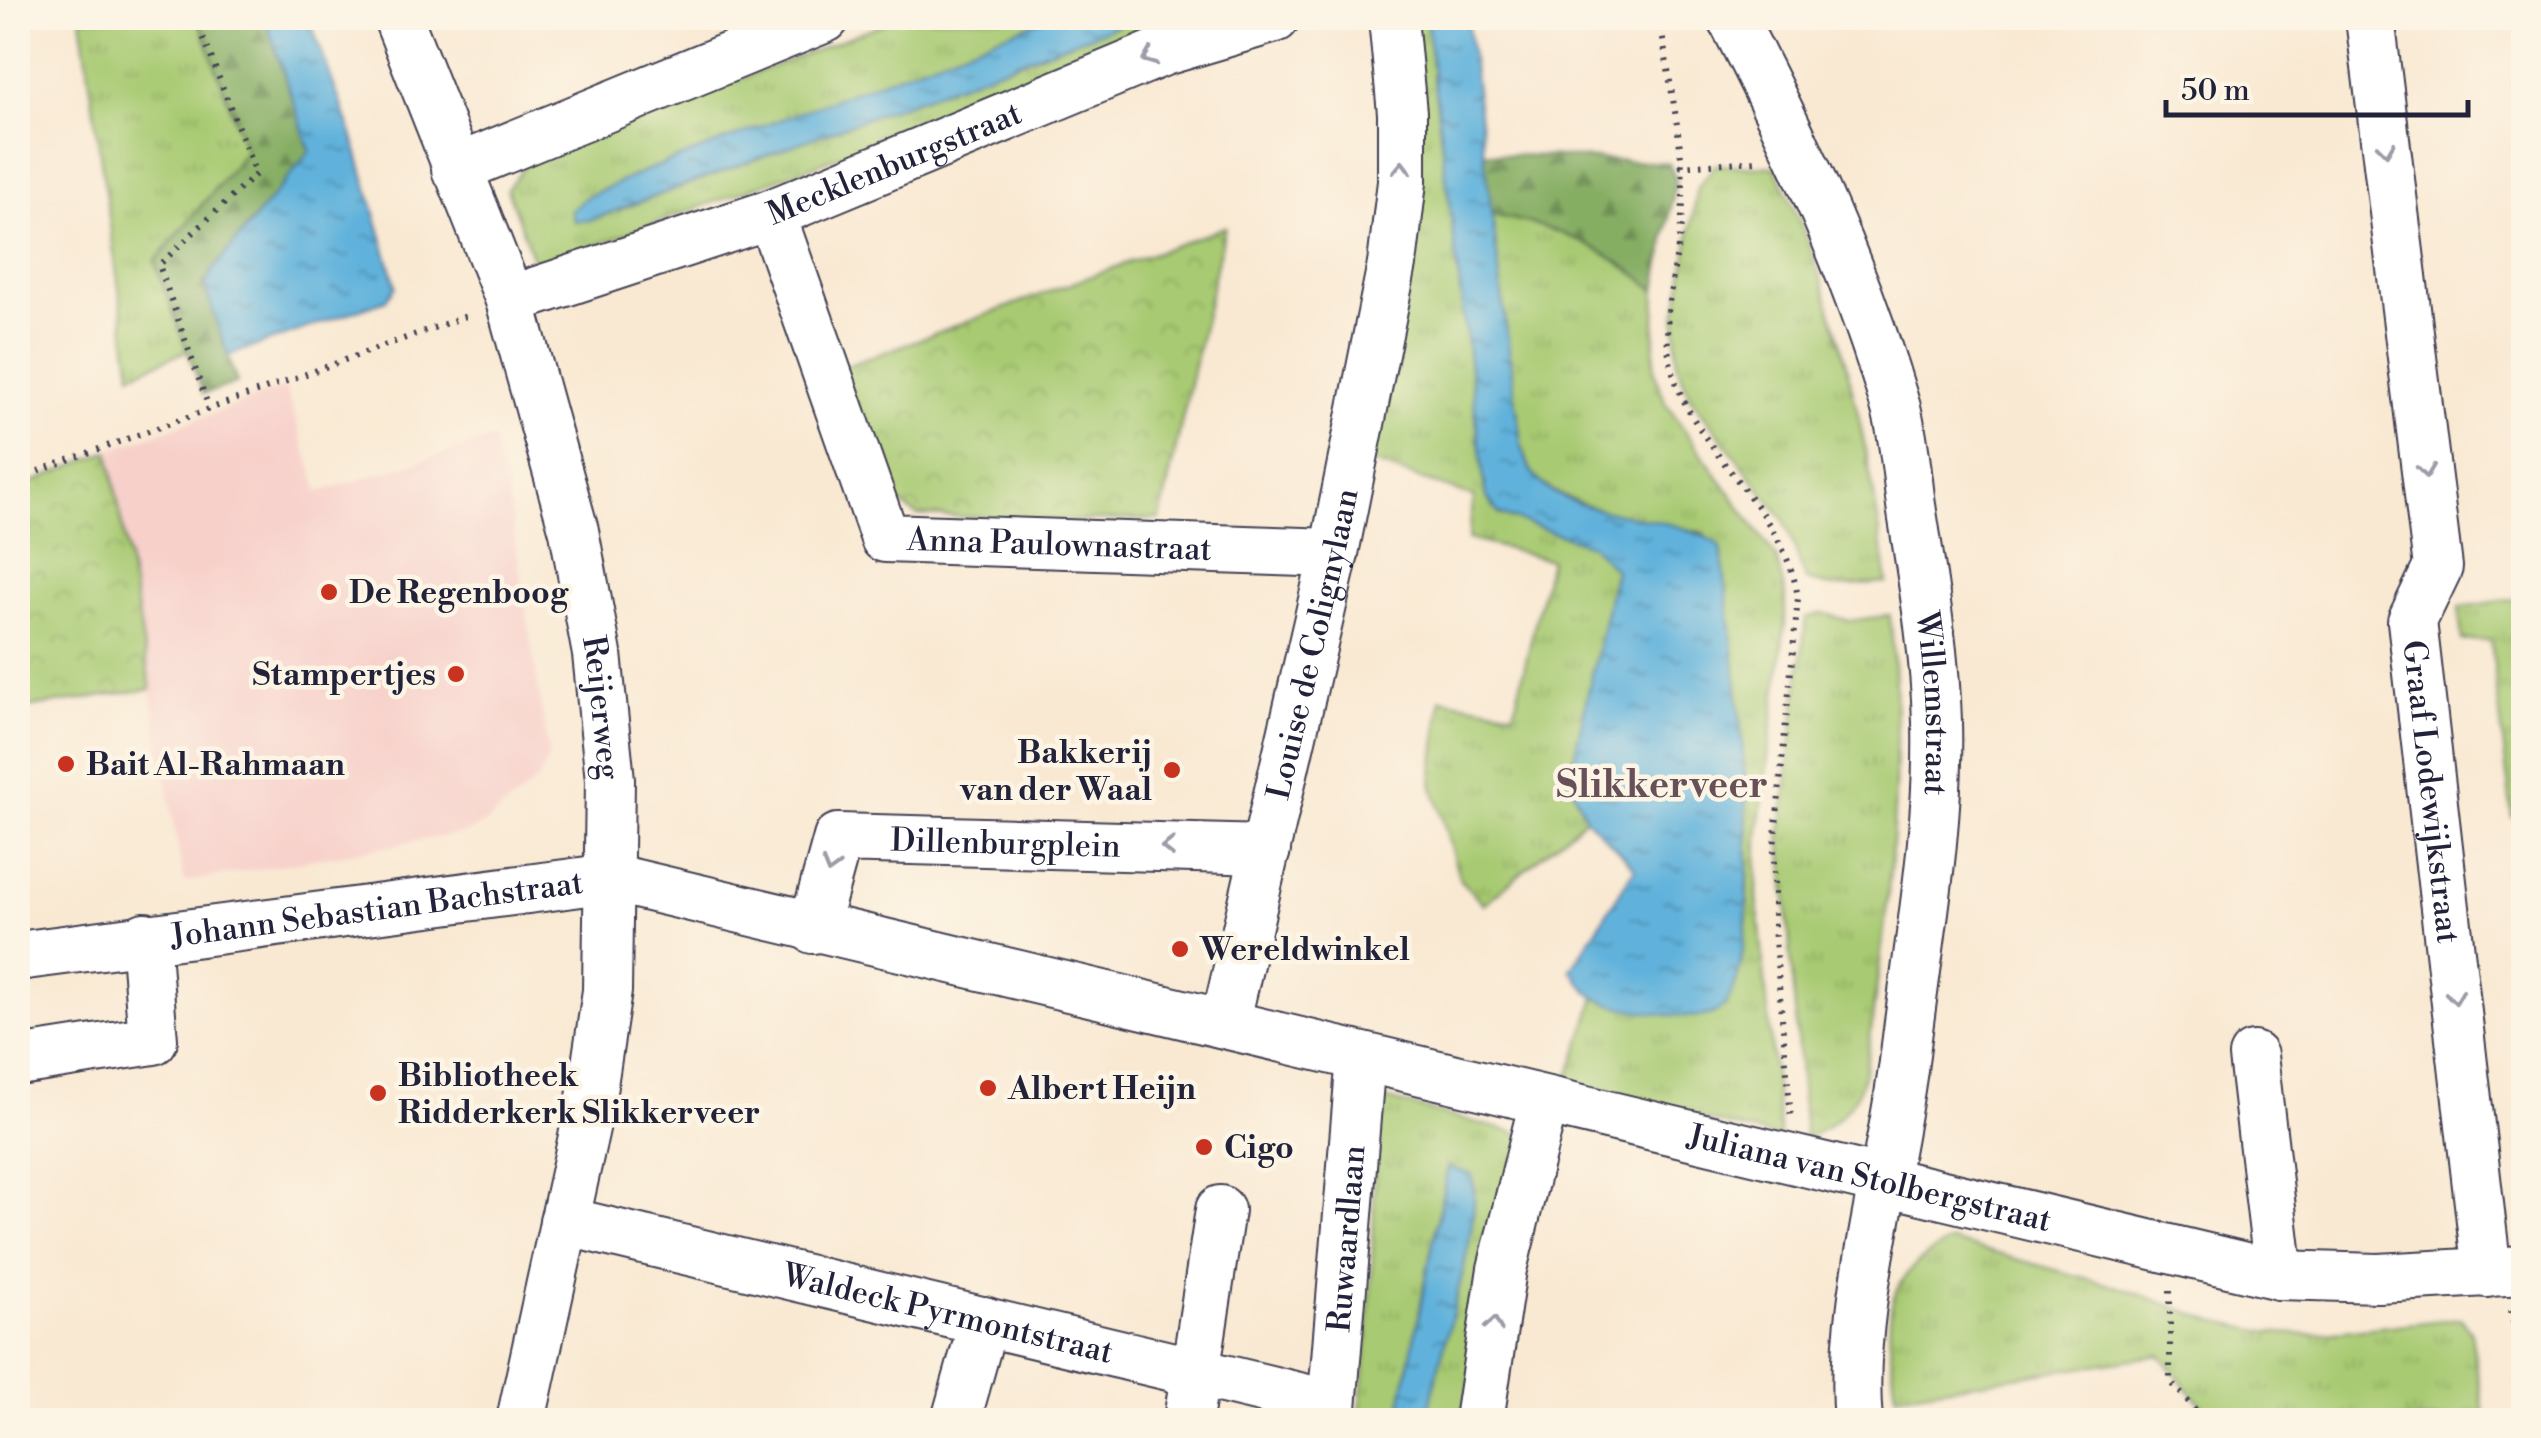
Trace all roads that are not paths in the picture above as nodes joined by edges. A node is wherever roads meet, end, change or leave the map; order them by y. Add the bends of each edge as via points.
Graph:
1 (398, 18) edge
2 (825, 18) edge
3 (1275, 18) edge
4 (1393, 18) edge
5 (1732, 18) edge
6 (2370, 18) edge
7 (456, 169) junction
8 (771, 214) junction
9 (510, 300) junction
10 (1334, 553) junction
11 (1266, 850) junction
12 (611, 878) junction
13 (814, 929) junction
14 (146, 937) junction
15 (18, 956) edge
16 (1225, 1024) junction
17 (2254, 1056) dead end
18 (1361, 1057) junction
19 (18, 1062) edge
20 (1544, 1102) junction
21 (1886, 1184) junction
22 (1220, 1210) dead end
23 (564, 1220) junction
24 (2505, 1272) edge
25 (2278, 1275) junction
26 (984, 1321) junction
27 (1192, 1371) junction
28 (1332, 1413) edge
29 (521, 1420) edge
30 (956, 1420) edge
31 (1188, 1420) edge
32 (1479, 1420) edge
33 (1858, 1420) edge

1 - 7 street, Reijerweg
2 - 7 street
3 -> 8 street, Mecklenburgstraat via 1164,51
10 -> 4 street, Louise de Colignylaan via 1392,264 1402,147
5 - 21 street, Willemstraat via 1804,158 1897,412 1930,636 1937,724 1933,820
6 -> 24 street, Graaf Lodewijkstraat via 2438,568 2412,620
7 - 9 street, Reijerweg
8 - 9 street, Mecklenburgstraat
8 - 10 street, Anna Paulownastraat via 885,538
9 - 12 street, Reijerweg via 574,532 598,654
10 - 11 street, Louise de Colignylaan
11 -> 13 street, Dillenburgplein via 838,838
11 - 16 street, Louise de Colignylaan
12 - 13 street
12 - 14 street, Johann Sebastian Bachstraat
12 - 23 street, Reijerweg via 607,991
13 - 16 street
14 - 15 street, Johann Sebastian Bachstraat
14 - 19 street, Johann Sebastian Bachstraat via 153,1040
16 - 18 street, Juliana van Stolbergstraat
17 - 25 street
18 - 20 street, Juliana van Stolbergstraat
18 - 28 street, Ruwaardlaan
20 - 21 street, Juliana van Stolbergstraat
32 -> 20 street via 1502,1269
21 - 25 street, Juliana van Stolbergstraat
21 - 33 street, Willemstraat via 1855,1386
22 - 27 street
23 - 26 street, Waldeck Pyrmontstraat
23 - 29 street, Reijerweg
24 - 25 street, Juliana van Stolbergstraat
26 - 27 street, Waldeck Pyrmontstraat
26 - 30 street
27 - 28 street, Waldeck Pyrmontstraat
27 - 31 street

